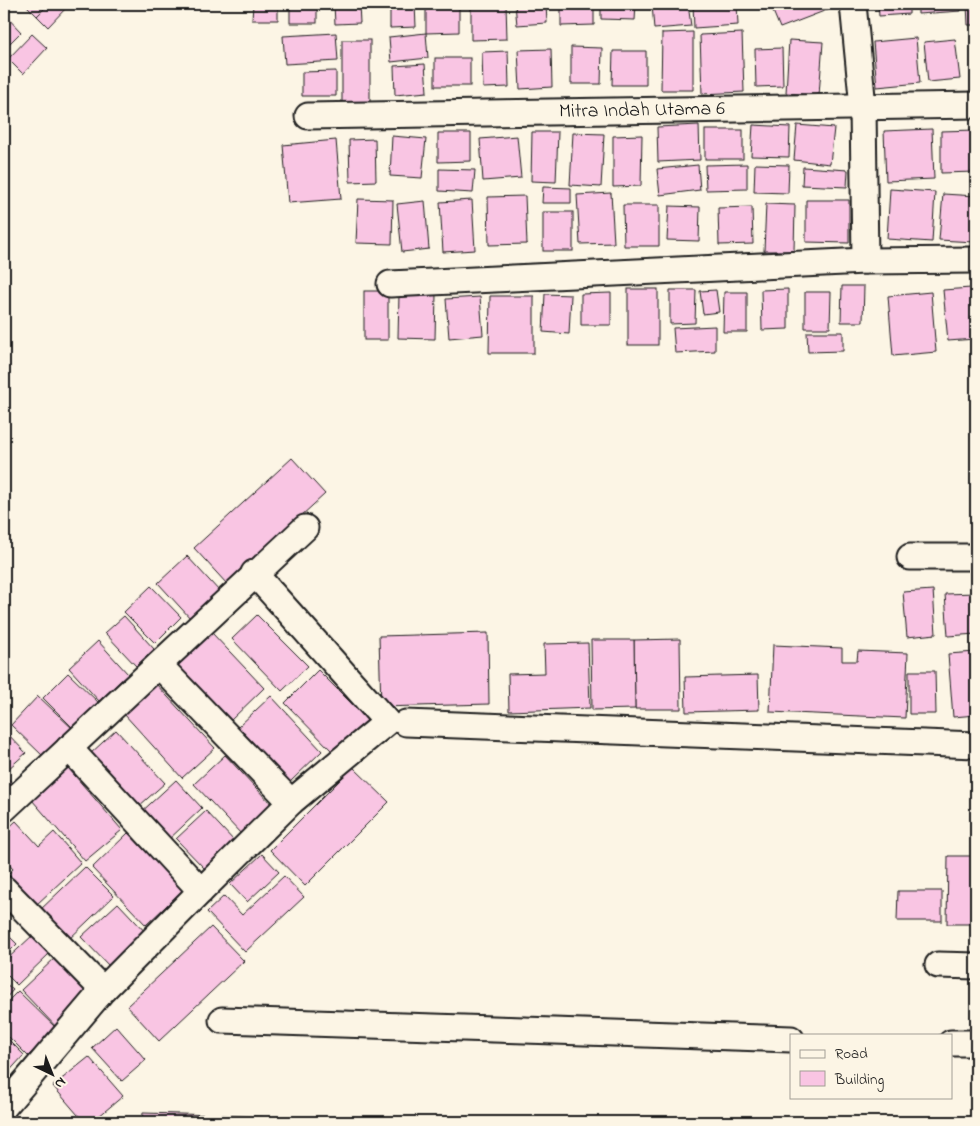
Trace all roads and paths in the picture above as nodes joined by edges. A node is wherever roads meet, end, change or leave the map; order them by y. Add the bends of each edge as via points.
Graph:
1 (853, 4) edge
2 (976, 105) edge
3 (863, 107) junction
4 (308, 116) dead end
5 (976, 260) edge
6 (865, 261) junction
7 (390, 284) dead end
8 (305, 528) dead end
9 (910, 557) dead end
10 (976, 557) edge
11 (254, 573) junction
12 (159, 666) junction
13 (406, 722) dead end
14 (976, 745) edge
15 (69, 748) junction
16 (291, 802) junction
17 (4, 809) edge
18 (4, 890) edge
19 (201, 891) junction
20 (938, 965) dead end
21 (976, 966) edge
22 (103, 990) junction
23 (222, 1020) dead end
24 (790, 1039) edge
25 (952, 1043) edge
26 (976, 1044) edge
27 (4, 1107) edge

1 - 3 street
2 - 3 street, Mitra Indah Utama 6
3 - 4 street, Mitra Indah Utama 6
3 - 6 street
5 - 6 street
6 - 7 street
8 - 11 street
9 - 10 street
11 - 12 street
11 - 16 street via 387,722
12 - 15 street
12 - 16 street
13 - 14 street
15 - 17 street
15 - 19 street
16 - 19 street
18 - 22 street
19 - 22 street
20 - 21 street
22 - 27 street
23 - 24 street
25 - 26 street

